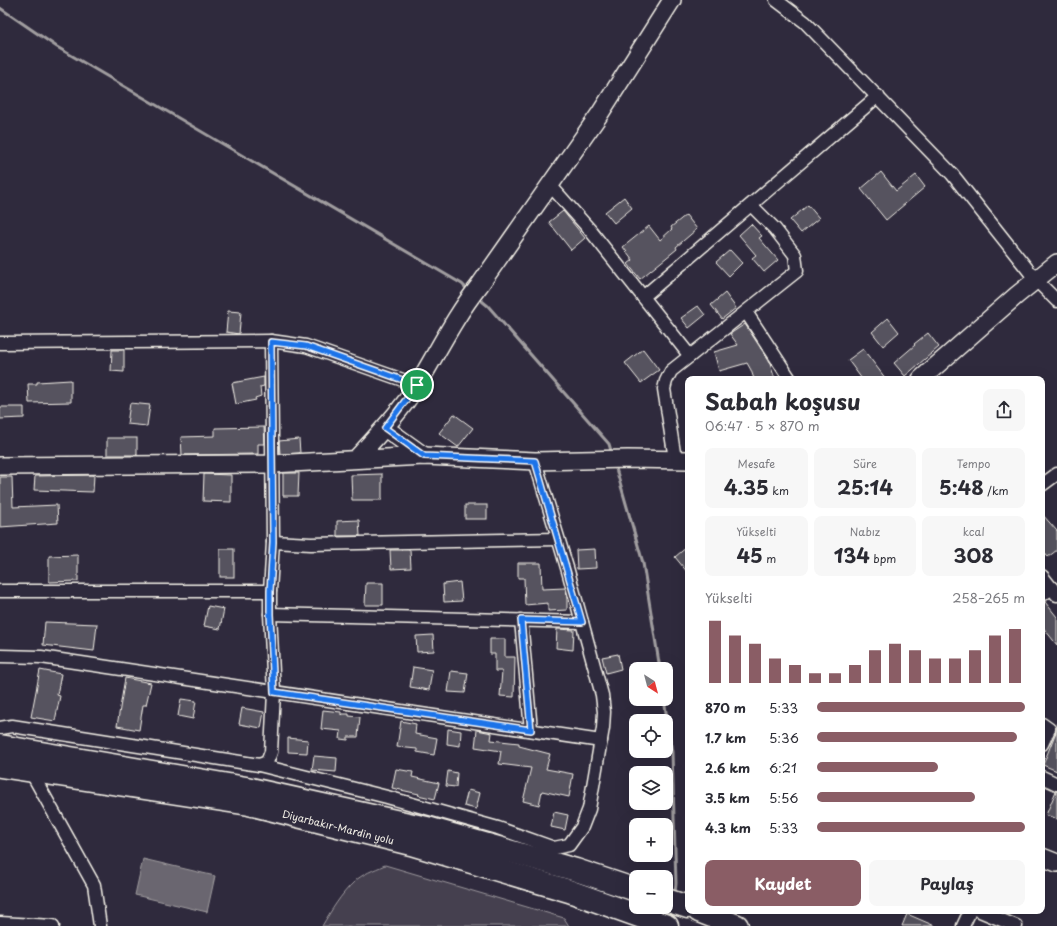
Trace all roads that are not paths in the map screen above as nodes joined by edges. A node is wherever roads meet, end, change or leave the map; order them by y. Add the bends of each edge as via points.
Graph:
1 (672, 0) edge
2 (776, 0) edge
3 (878, 96) junction
4 (550, 185) junction
5 (751, 206) junction
6 (1057, 263) edge
7 (1036, 280) junction
8 (643, 297) junction
9 (1057, 301) edge
10 (746, 312) junction
11 (271, 342) junction
12 (0, 343) edge
13 (690, 356) junction
14 (788, 376) edge
15 (924, 376) edge
16 (417, 385) junction
17 (385, 428) junction
18 (424, 456) junction
19 (356, 459) junction
20 (682, 460) edge
21 (535, 461) junction
22 (272, 464) junction
23 (0, 466) edge
24 (1057, 474) edge
25 (1045, 483) edge
26 (558, 539) junction
27 (273, 542) junction
28 (1045, 582) edge
29 (0, 591) edge
30 (270, 591) junction
31 (1050, 593) edge
32 (270, 614) junction
33 (521, 620) junction
34 (582, 622) junction
35 (0, 656) edge
36 (274, 692) junction
37 (1045, 726) edge
38 (0, 728) edge
39 (531, 730) junction
40 (1045, 738) edge
41 (601, 741) junction
42 (0, 746) edge
43 (259, 765) junction
44 (0, 766) edge
45 (30, 770) junction
46 (1045, 778) edge
47 (1057, 784) edge
48 (1045, 858) edge
49 (1057, 863) edge
50 (629, 888) edge
51 (673, 902) edge
52 (685, 906) edge
53 (707, 914) edge
54 (969, 914) edge
55 (987, 914) edge
56 (0, 923) edge
57 (53, 926) edge
58 (100, 926) edge
59 (667, 926) edge
60 (737, 926) edge
61 (963, 926) edge
62 (1016, 926) edge

1 - 4 street via 599,115
2 - 3 street via 805,22
3 - 5 street
3 - 7 street via 952,174
4 - 8 street via 590,230
4 - 16 street via 464,304
5 - 8 street
5 - 10 street via 795,255 797,271
6 - 7 street
7 - 9 street
7 - 15 street
8 - 13 street
10 - 13 street
10 - 14 street
11 - 12 street
11 - 16 street via 306,346
11 - 22 street
13 - 20 street via 672,371 664,389
16 - 17 street
17 - 18 street
17 - 19 street
18 - 19 street
18 - 21 street
19 - 22 street
20 - 21 street
21 - 26 street
22 - 23 street
22 - 27 street
24 - 25 street
26 - 27 street via 311,544
26 - 34 street
27 - 30 street
28 - 31 street
29 - 30 street
30 - 32 street
32 - 33 street
32 - 36 street
33 - 34 street
33 - 39 street
34 - 41 street via 602,695 604,712
35 - 36 street via 41,657
36 - 39 street
36 - 43 street via 271,752 266,762
37 - 40 street via 1049,729
38 - 43 street via 12,726
39 - 41 street
41 - 43 street via 589,809 582,827 569,845 554,848 498,828
42 - 50 highway, Diyarbakır-Mardin yolu via 246,788 431,829
44 - 45 highway, Diyarbakır-Mardin yolu
45 - 58 street via 94,885
45 - 59 highway, Diyarbakır-Mardin yolu via 249,804 411,844 568,891
46 - 47 street
48 - 49 street
51 - 52 highway
53 - 60 highway
54 - 61 street
55 - 62 street
56 - 57 street

